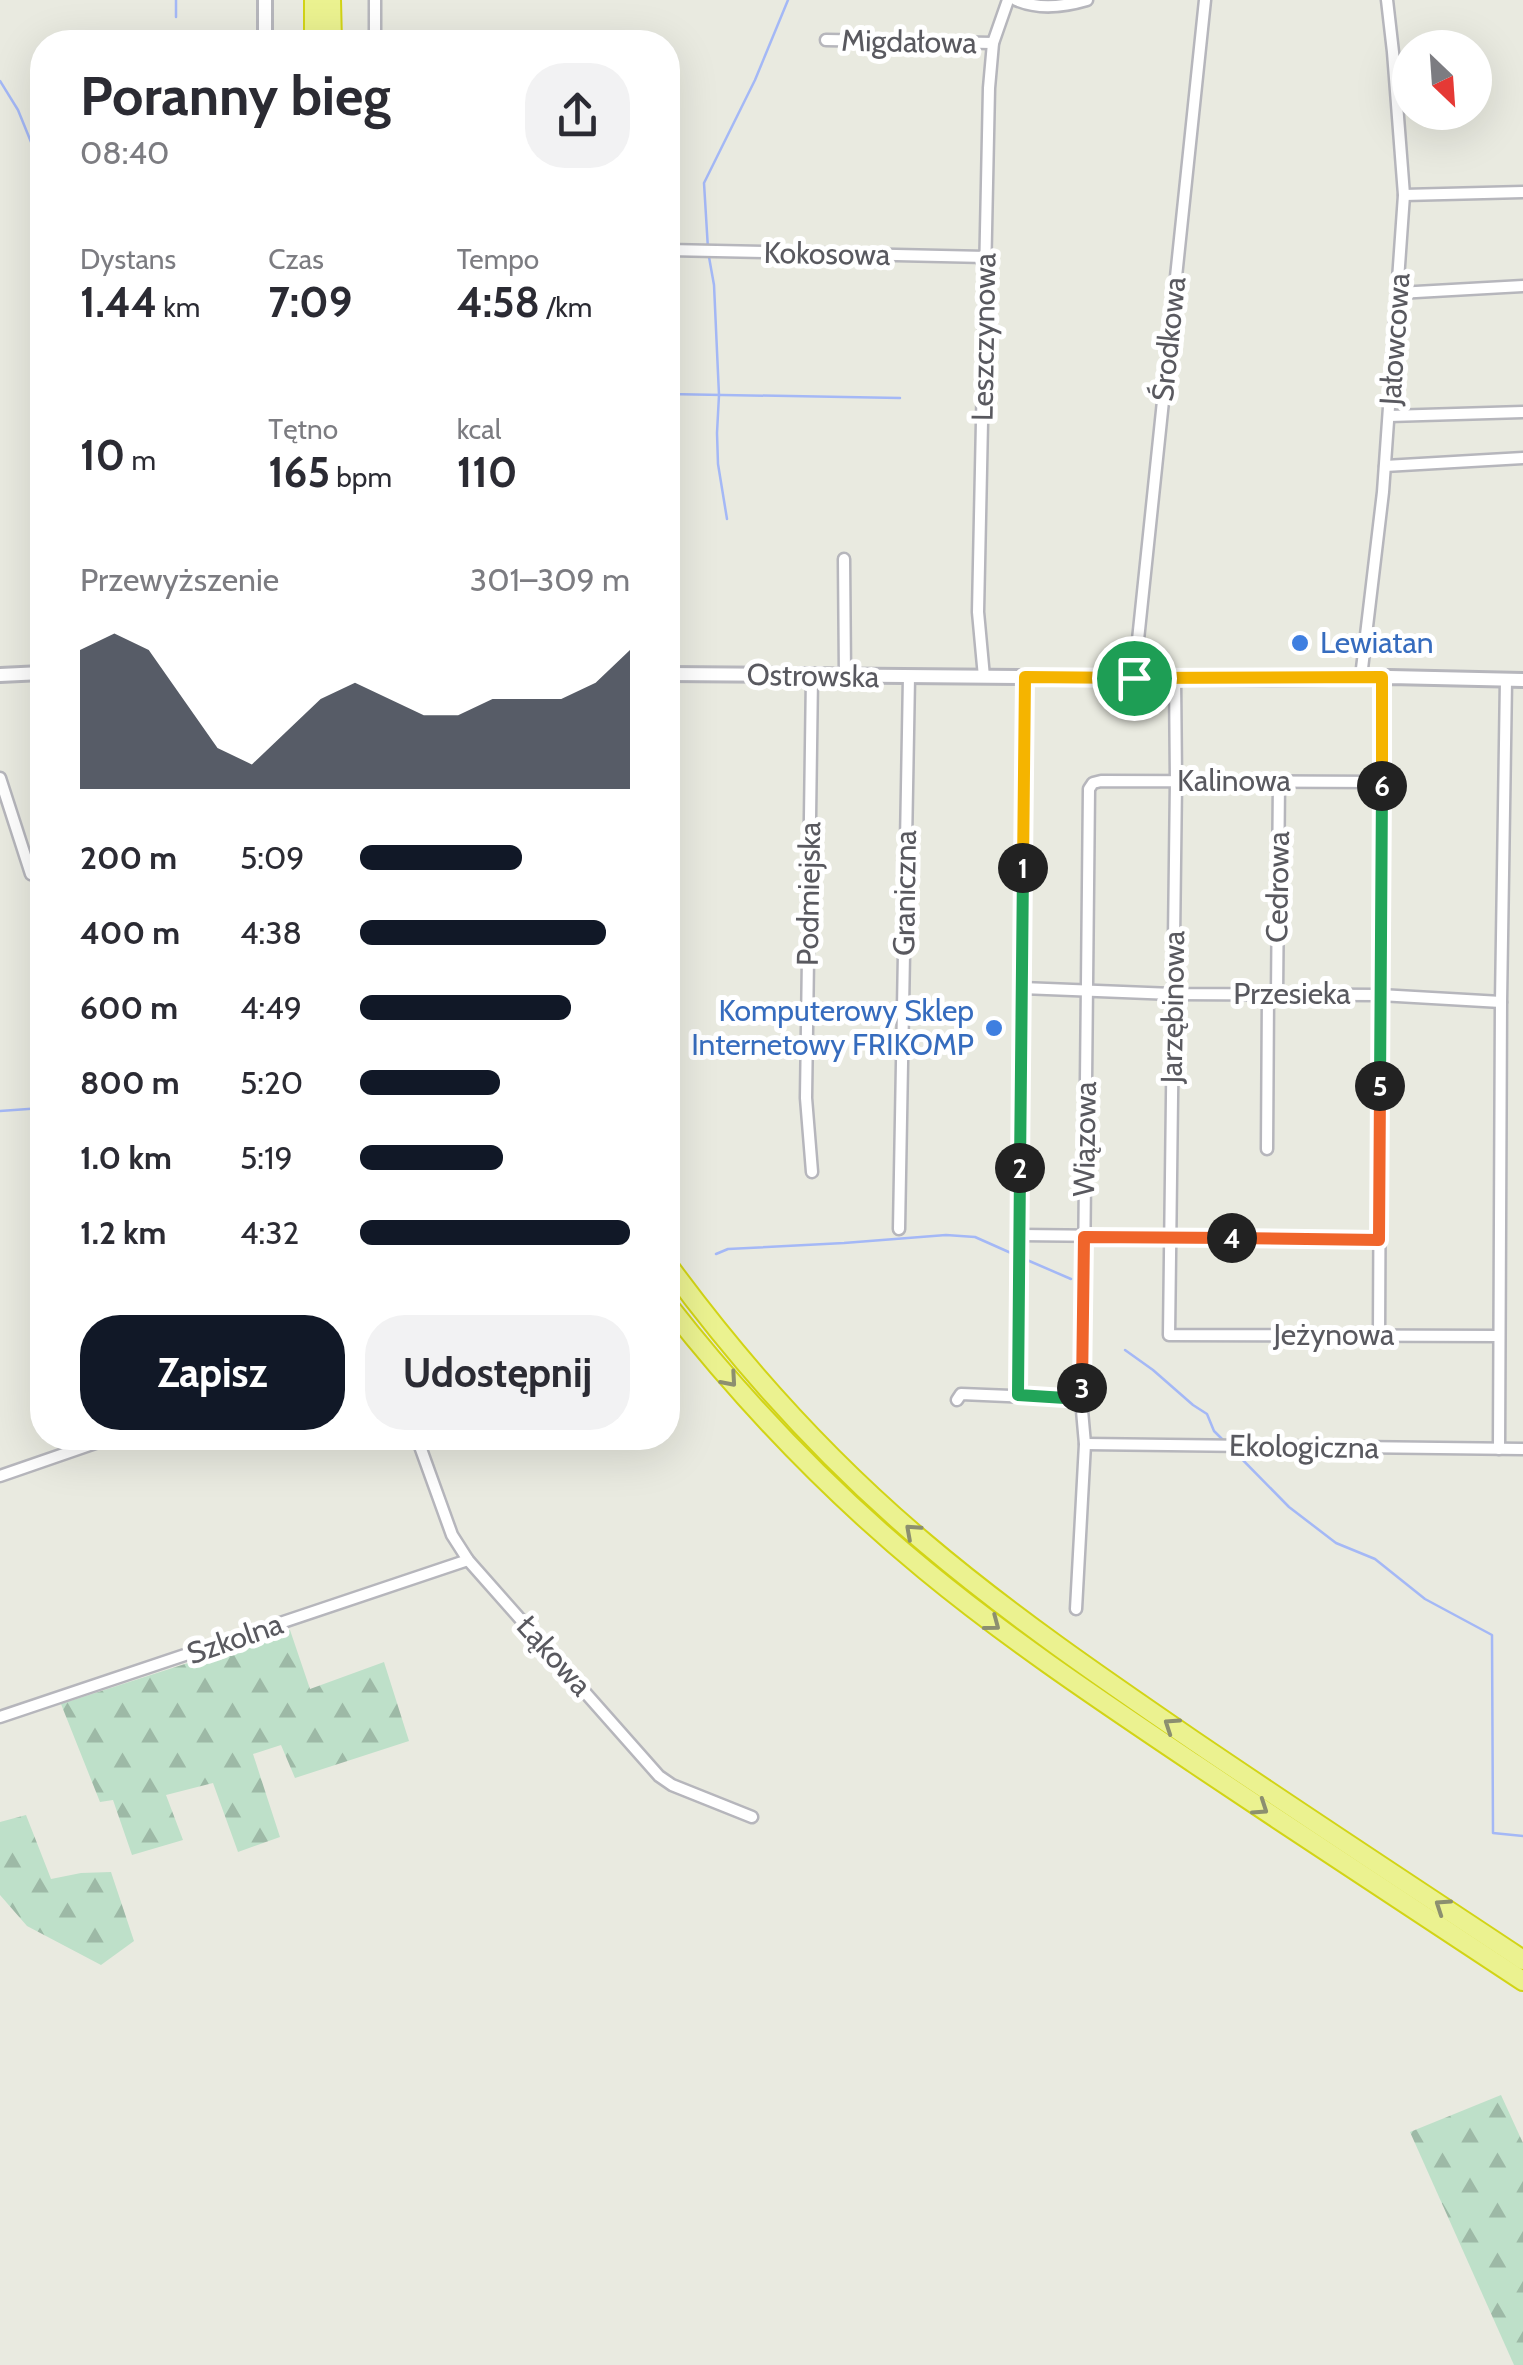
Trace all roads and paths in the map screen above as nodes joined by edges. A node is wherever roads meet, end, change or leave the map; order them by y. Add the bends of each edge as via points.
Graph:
1 (265, 0) edge
2 (314, 0) edge
3 (332, 0) edge
4 (374, 0) edge
5 (1008, 0) edge
6 (1016, 0) edge
7 (1087, 0) edge
8 (1205, 0) edge
9 (1387, 0) edge
10 (264, 30) edge
11 (314, 30) edge
12 (332, 30) edge
13 (375, 30) edge
14 (826, 40) dead end
15 (993, 43) junction
16 (1523, 192) edge
17 (1404, 195) junction
18 (680, 250) edge
19 (986, 258) junction
20 (1523, 286) edge
21 (1398, 292) junction
22 (1523, 412) edge
23 (1389, 416) junction
24 (1523, 458) edge
25 (1385, 466) junction
26 (844, 558) dead end
27 (30, 674) edge
28 (680, 674) edge
29 (0, 675) edge
30 (812, 676) junction
31 (845, 676) junction
32 (909, 677) junction
33 (984, 677) junction
34 (1025, 677) junction
35 (1361, 677) junction
36 (1382, 677) junction
37 (1134, 678) junction
38 (1175, 678) junction
39 (1506, 680) junction
40 (1523, 680) edge
41 (0, 778) edge
42 (1176, 781) junction
43 (1280, 781) junction
44 (1382, 782) junction
45 (1089, 788) joint
46 (30, 871) edge
47 (1022, 988) junction
48 (1087, 989) junction
49 (1173, 994) junction
50 (1273, 994) junction
51 (1380, 995) junction
52 (1501, 1002) junction
53 (1268, 1150) dead end
54 (812, 1172) dead end
55 (900, 1228) dead end
56 (1020, 1236) junction
57 (1084, 1237) junction
58 (1169, 1238) junction
59 (1379, 1240) junction
60 (680, 1280) edge
61 (680, 1319) edge
62 (1169, 1335) joint
63 (1379, 1335) junction
64 (1499, 1336) junction
65 (1018, 1395) junction
66 (1081, 1399) junction
67 (958, 1400) dead end
68 (1085, 1444) junction
69 (1499, 1449) junction
70 (1523, 1449) edge
71 (75, 1450) edge
72 (421, 1450) edge
73 (0, 1476) edge
74 (468, 1560) junction
75 (1076, 1609) dead end
76 (0, 1717) edge
77 (752, 1817) dead end
78 (1523, 1960) edge
79 (1523, 1981) edge

1 - 10 street
2 - 11 highway
3 - 12 highway
4 - 13 street
5 - 15 street, Leszczynowa
6 - 7 street via 1038,6
8 - 37 street, Środkowa
9 - 17 street, Jałowcowa
14 - 15 street, Migdałowa
15 - 19 street, Leszczynowa
16 - 17 street
17 - 21 street, Jałowcowa
18 - 19 street, Kokosowa
19 - 33 street, Leszczynowa via 978,612
20 - 21 street
21 - 23 street, Jałowcowa
22 - 23 street
23 - 25 street, Jałowcowa
24 - 25 street
25 - 35 street, Jałowcowa
26 - 31 street
27 - 29 street
28 - 30 street, Ostrowska
30 - 31 street, Ostrowska
30 - 54 street, Podmiejska via 806,1098
31 - 32 street, Ostrowska
32 - 33 street, Ostrowska
32 - 55 street, Graniczna
33 - 34 street, Ostrowska
34 - 37 street, Ostrowska
34 - 47 street
35 - 36 street, Ostrowska
35 - 38 street, Ostrowska
36 - 39 street, Ostrowska
36 - 44 street
37 - 38 street, Ostrowska
38 - 42 street, Jarzębinowa
39 - 40 street, Ostrowska
39 - 52 street
41 - 46 street
42 - 43 street, Kalinowa
42 - 45 street, Kalinowa via 1101,781
42 - 49 street, Jarzębinowa
43 - 44 street, Kalinowa
43 - 50 street, Cedrowa
44 - 51 street
45 - 48 street, Wiązowa
47 - 48 street, Przesieka
47 - 56 street
48 - 49 street, Przesieka
48 - 57 street, Wiązowa
49 - 50 street, Przesieka
49 - 58 street, Jarzębinowa
50 - 51 street, Przesieka
50 - 53 street, Cedrowa
51 - 52 street, Przesieka
51 - 59 street
52 - 64 street
56 - 57 street
56 - 65 street
57 - 58 street
57 - 66 street, Wiązowa
58 - 59 street
58 - 62 street, Jarzębinowa
59 - 63 street
78 -> 60 highway via 1141,1705 976,1585 799,1424
61 -> 79 highway via 802,1458 992,1624
62 - 63 street, Jeżynowa
63 - 64 street, Jeżynowa
64 - 69 street
65 - 66 street
65 - 67 street via 960,1394
66 - 68 street, Wiązowa
68 - 69 street, Ekologiczna
68 - 75 street, Wiązowa
69 - 70 street, Ekologiczna
71 - 73 street
72 - 74 street, Łąkowa
74 - 76 street, Szkolna
74 - 77 street, Łąkowa via 659,1776

